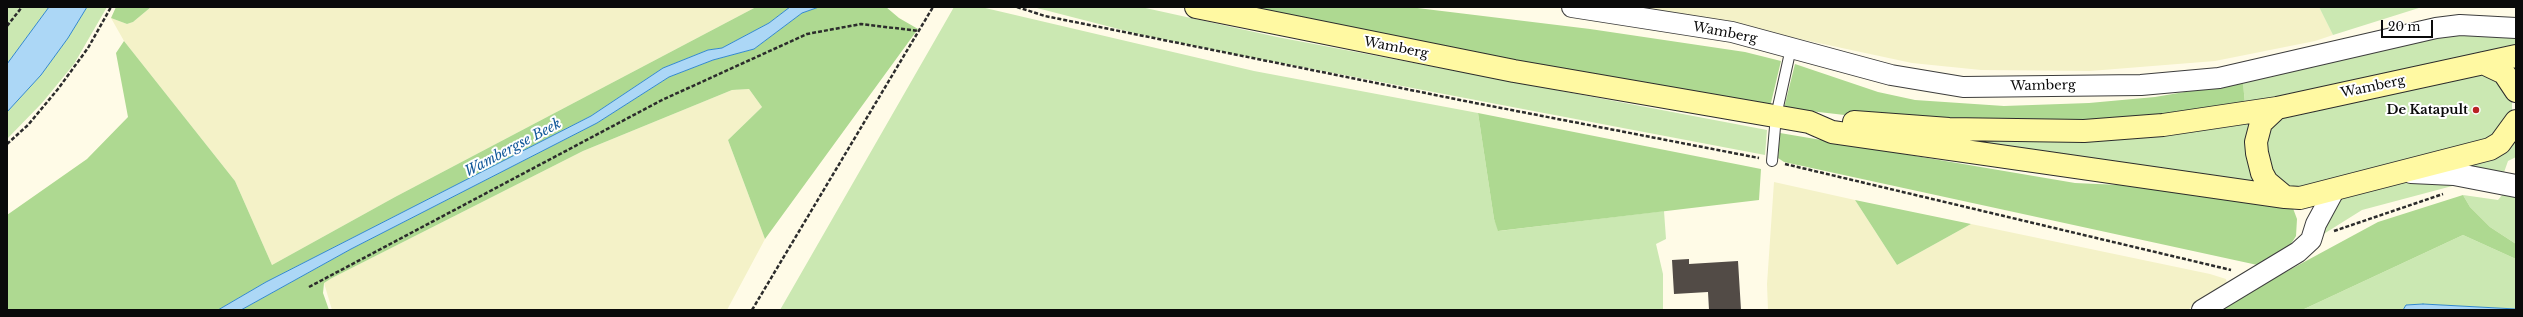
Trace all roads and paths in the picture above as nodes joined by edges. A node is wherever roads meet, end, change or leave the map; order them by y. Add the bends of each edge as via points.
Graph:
1 (22, 7) edge
2 (111, 7) edge
3 (932, 7) edge
4 (1016, 7) edge
5 (1196, 7) edge
6 (1572, 7) edge
7 (7, 26) edge
8 (2516, 28) edge
9 (919, 31) junction
10 (1791, 48) junction
11 (2516, 56) edge
12 (2483, 63) junction
13 (2516, 91) edge
14 (2277, 108) junction
15 (1776, 116) junction
16 (2516, 121) edge
17 (1809, 122) junction
18 (7, 144) edge
19 (1772, 161) junction
20 (2404, 172) junction
21 (2516, 186) edge
22 (2335, 189) junction
23 (2447, 192) dead end
24 (2292, 198) junction
25 (2313, 232) junction
26 (2254, 279) junction
27 (309, 287) dead end
28 (752, 310) edge
29 (2202, 310) edge

1 - 7 path
2 - 18 path via 88,48 58,89 28,125
3 - 9 path
4 - 19 path via 1045,16 1465,102
5 - 15 main road, Wamberg via 1514,71
6 - 10 street, Wamberg via 1732,32
8 - 10 street, Wamberg via 2460,25 2436,28 2219,78 2141,85 1963,87 1891,76
9 - 27 path via 861,24 807,34 662,100
9 - 28 path
10 - 15 lane
11 - 12 main road, Wamberg
12 - 13 main road via 2504,73
12 - 14 main road, Wamberg
14 - 17 main road, Wamberg via 2163,125 2084,131 1949,129 1834,120
14 - 24 main road via 2261,123 2256,142 2257,153 2267,182
15 - 17 main road, Wamberg
15 - 19 lane
16 - 20 main road, Wamberg via 2500,143 2490,149
17 - 24 main road, Wamberg via 1832,132
19 - 26 path via 2227,269
20 - 21 street, Wamberg via 2454,174
20 - 22 main road, Wamberg
22 - 24 main road, Wamberg
22 - 25 street
23 - 25 path via 2364,220
24 - 25 street via 2310,210
25 - 26 street via 2298,252
26 - 29 street

